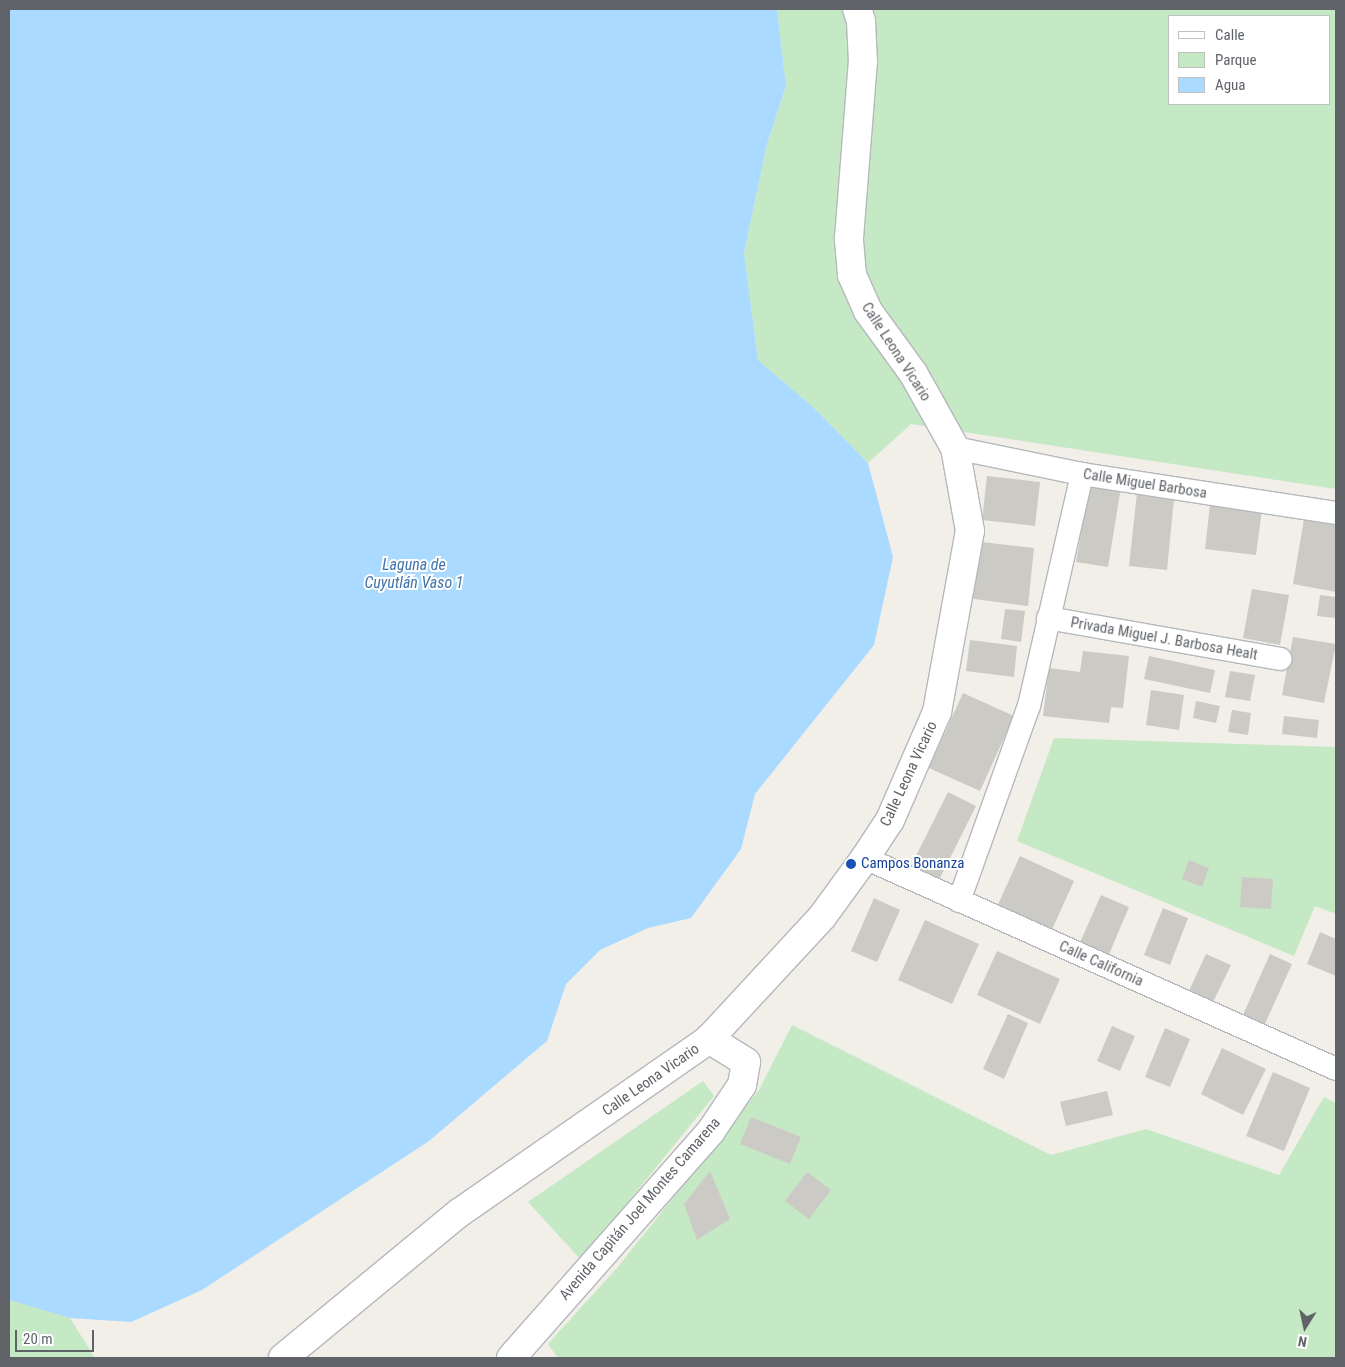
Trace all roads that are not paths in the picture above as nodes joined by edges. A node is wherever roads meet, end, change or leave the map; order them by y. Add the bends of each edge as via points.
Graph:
1 (857, 9) edge
2 (955, 448) junction
3 (1082, 474) junction
4 (1336, 513) edge
5 (1048, 618) junction
6 (1280, 659) dead end
7 (865, 858) junction
8 (959, 901) junction
9 (709, 1039) junction
10 (1336, 1069) edge
11 (283, 1358) edge
12 (511, 1358) edge

1 - 2 main road, Calle Leona Vicario via 861,21 863,62 849,238 852,275 868,311 913,373
2 - 3 street, Calle Miguel Barbosa
2 - 7 main road, Calle Leona Vicario via 970,530 937,712 890,820
3 - 4 street, Calle Miguel Barbosa
3 - 5 street
5 - 6 street, Privada Miguel J. Barbosa Healt
5 - 8 street via 1029,706
7 - 8 street, Calle California
7 - 9 main road, Calle Leona Vicario via 822,917
8 - 10 street, Calle California
9 - 11 main road, Calle Leona Vicario via 459,1213
9 - 12 main road, Avenida Capitán Joel Montes Camarena via 746,1062 742,1085 711,1131

